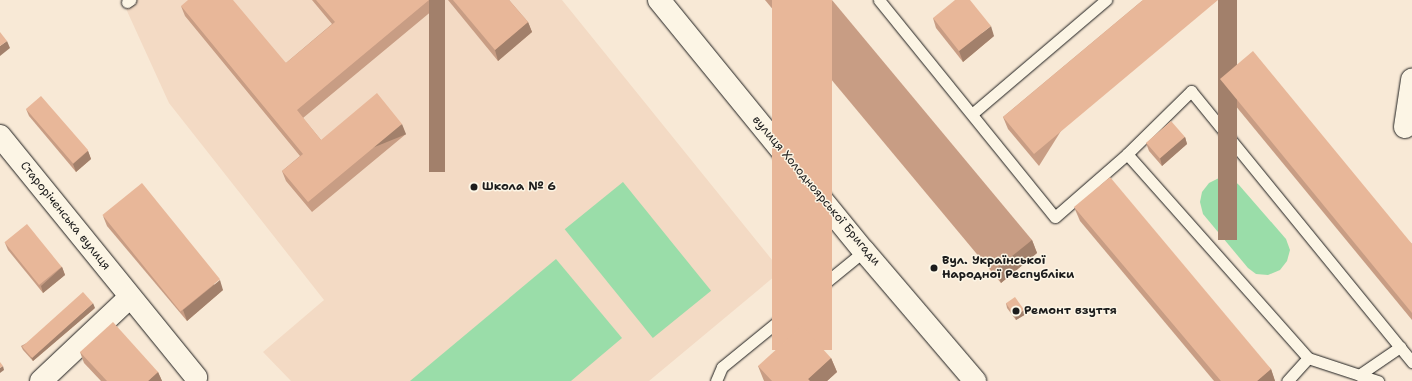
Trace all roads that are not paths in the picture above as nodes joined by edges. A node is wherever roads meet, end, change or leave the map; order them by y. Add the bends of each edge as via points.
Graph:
1 (879, 0) edge
2 (1106, 0) edge
3 (665, 2) edge
4 (1412, 80) edge
5 (973, 113) junction
6 (1405, 127) dead end
7 (0, 136) edge
8 (1127, 154) junction
9 (864, 251) junction
10 (130, 296) junction
11 (1400, 347) junction
12 (1308, 358) junction
13 (1412, 362) edge
14 (1359, 375) junction
15 (196, 377) dead end
16 (41, 381) edge
17 (716, 381) edge
18 (975, 381) edge
19 (1287, 381) edge
20 (1378, 381) edge

1 - 5 lane
2 - 5 lane
3 - 9 street, вулиця Холодноярської Бригади
4 - 6 street
5 - 8 lane via 1055,217
7 - 10 street, Староріченська вулиця
8 - 11 lane via 1191,91
8 - 12 lane
9 - 17 lane via 722,368
9 - 18 street, вулиця Холодноярської Бригади
10 - 15 street, Староріченська вулиця
10 - 16 street
11 - 13 lane
11 - 14 lane
12 - 14 lane
12 - 19 lane
14 - 20 lane

